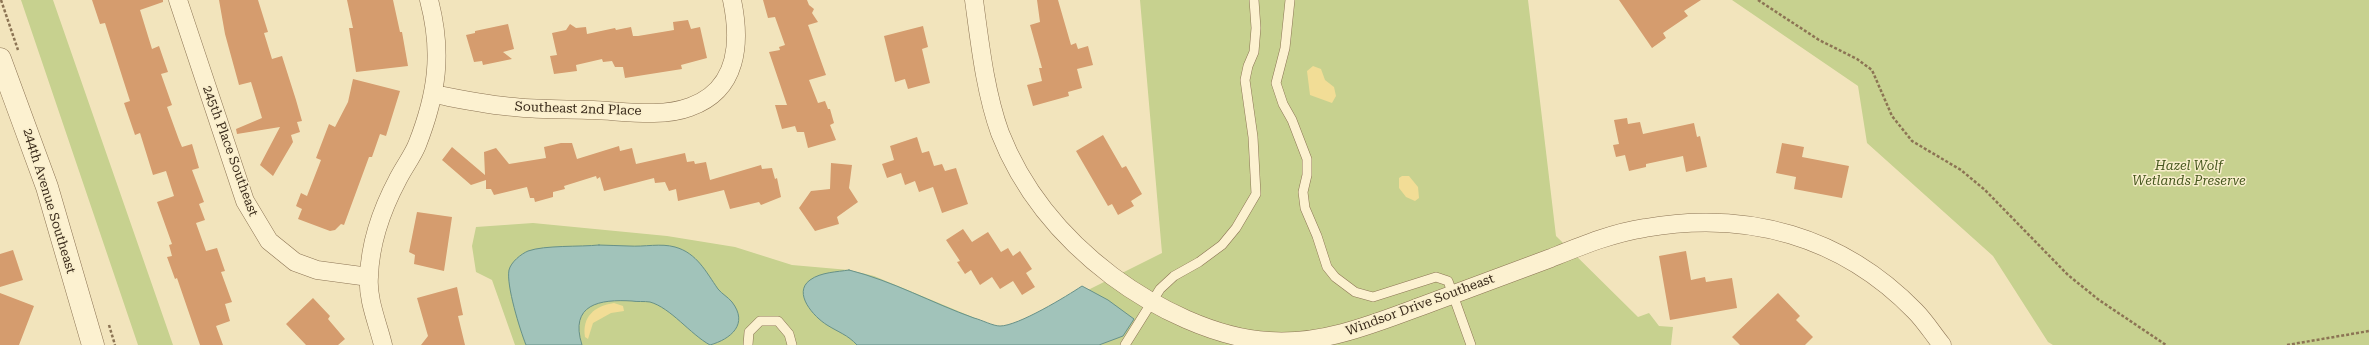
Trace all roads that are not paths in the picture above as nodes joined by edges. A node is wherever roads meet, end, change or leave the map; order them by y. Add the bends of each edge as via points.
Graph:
1 (178, 0) edge
2 (429, 0) edge
3 (732, 0) edge
4 (974, 0) edge
5 (1254, 0) edge
6 (1290, 0) edge
7 (0, 59) edge
8 (434, 94) junction
9 (369, 277) junction
10 (1452, 294) junction
11 (1152, 302) junction
12 (93, 345) edge
13 (383, 345) edge
14 (748, 345) edge
15 (792, 345) edge
16 (1124, 345) edge
17 (1471, 345) edge
18 (1942, 345) edge

1 - 9 street, 245th Place Southeast via 245,201 269,241 295,262 317,270
2 - 8 street via 437,41 438,69
3 - 8 street, Southeast 2nd Place via 737,34 736,52 731,69 718,90 690,108 646,112 514,108
4 - 11 street, Windsor Drive Southeast via 988,88 1000,131 1017,171 1044,212 1080,252 1124,285
5 - 11 lane via 1254,52 1245,80 1253,137 1256,194 1236,228 1222,245 1174,276 1160,289
6 - 10 lane via 1285,48 1276,83 1307,160 1303,192 1305,208 1326,267 1356,292 1373,297 1436,277 1448,282
7 - 12 street, 244th Avenue Southeast via 47,186
8 - 9 street via 417,146 383,208
9 - 13 street via 370,293
10 - 11 street, Windsor Drive Southeast via 1371,324 1320,339 1269,341 1215,330 1170,313
10 - 17 lane
10 - 18 street, Windsor Drive Southeast via 1596,241 1642,228 1690,222 1735,223 1787,232 1830,249 1878,279 1916,312
11 - 16 lane
14 - 15 lane via 749,332 760,321 778,321 788,334

